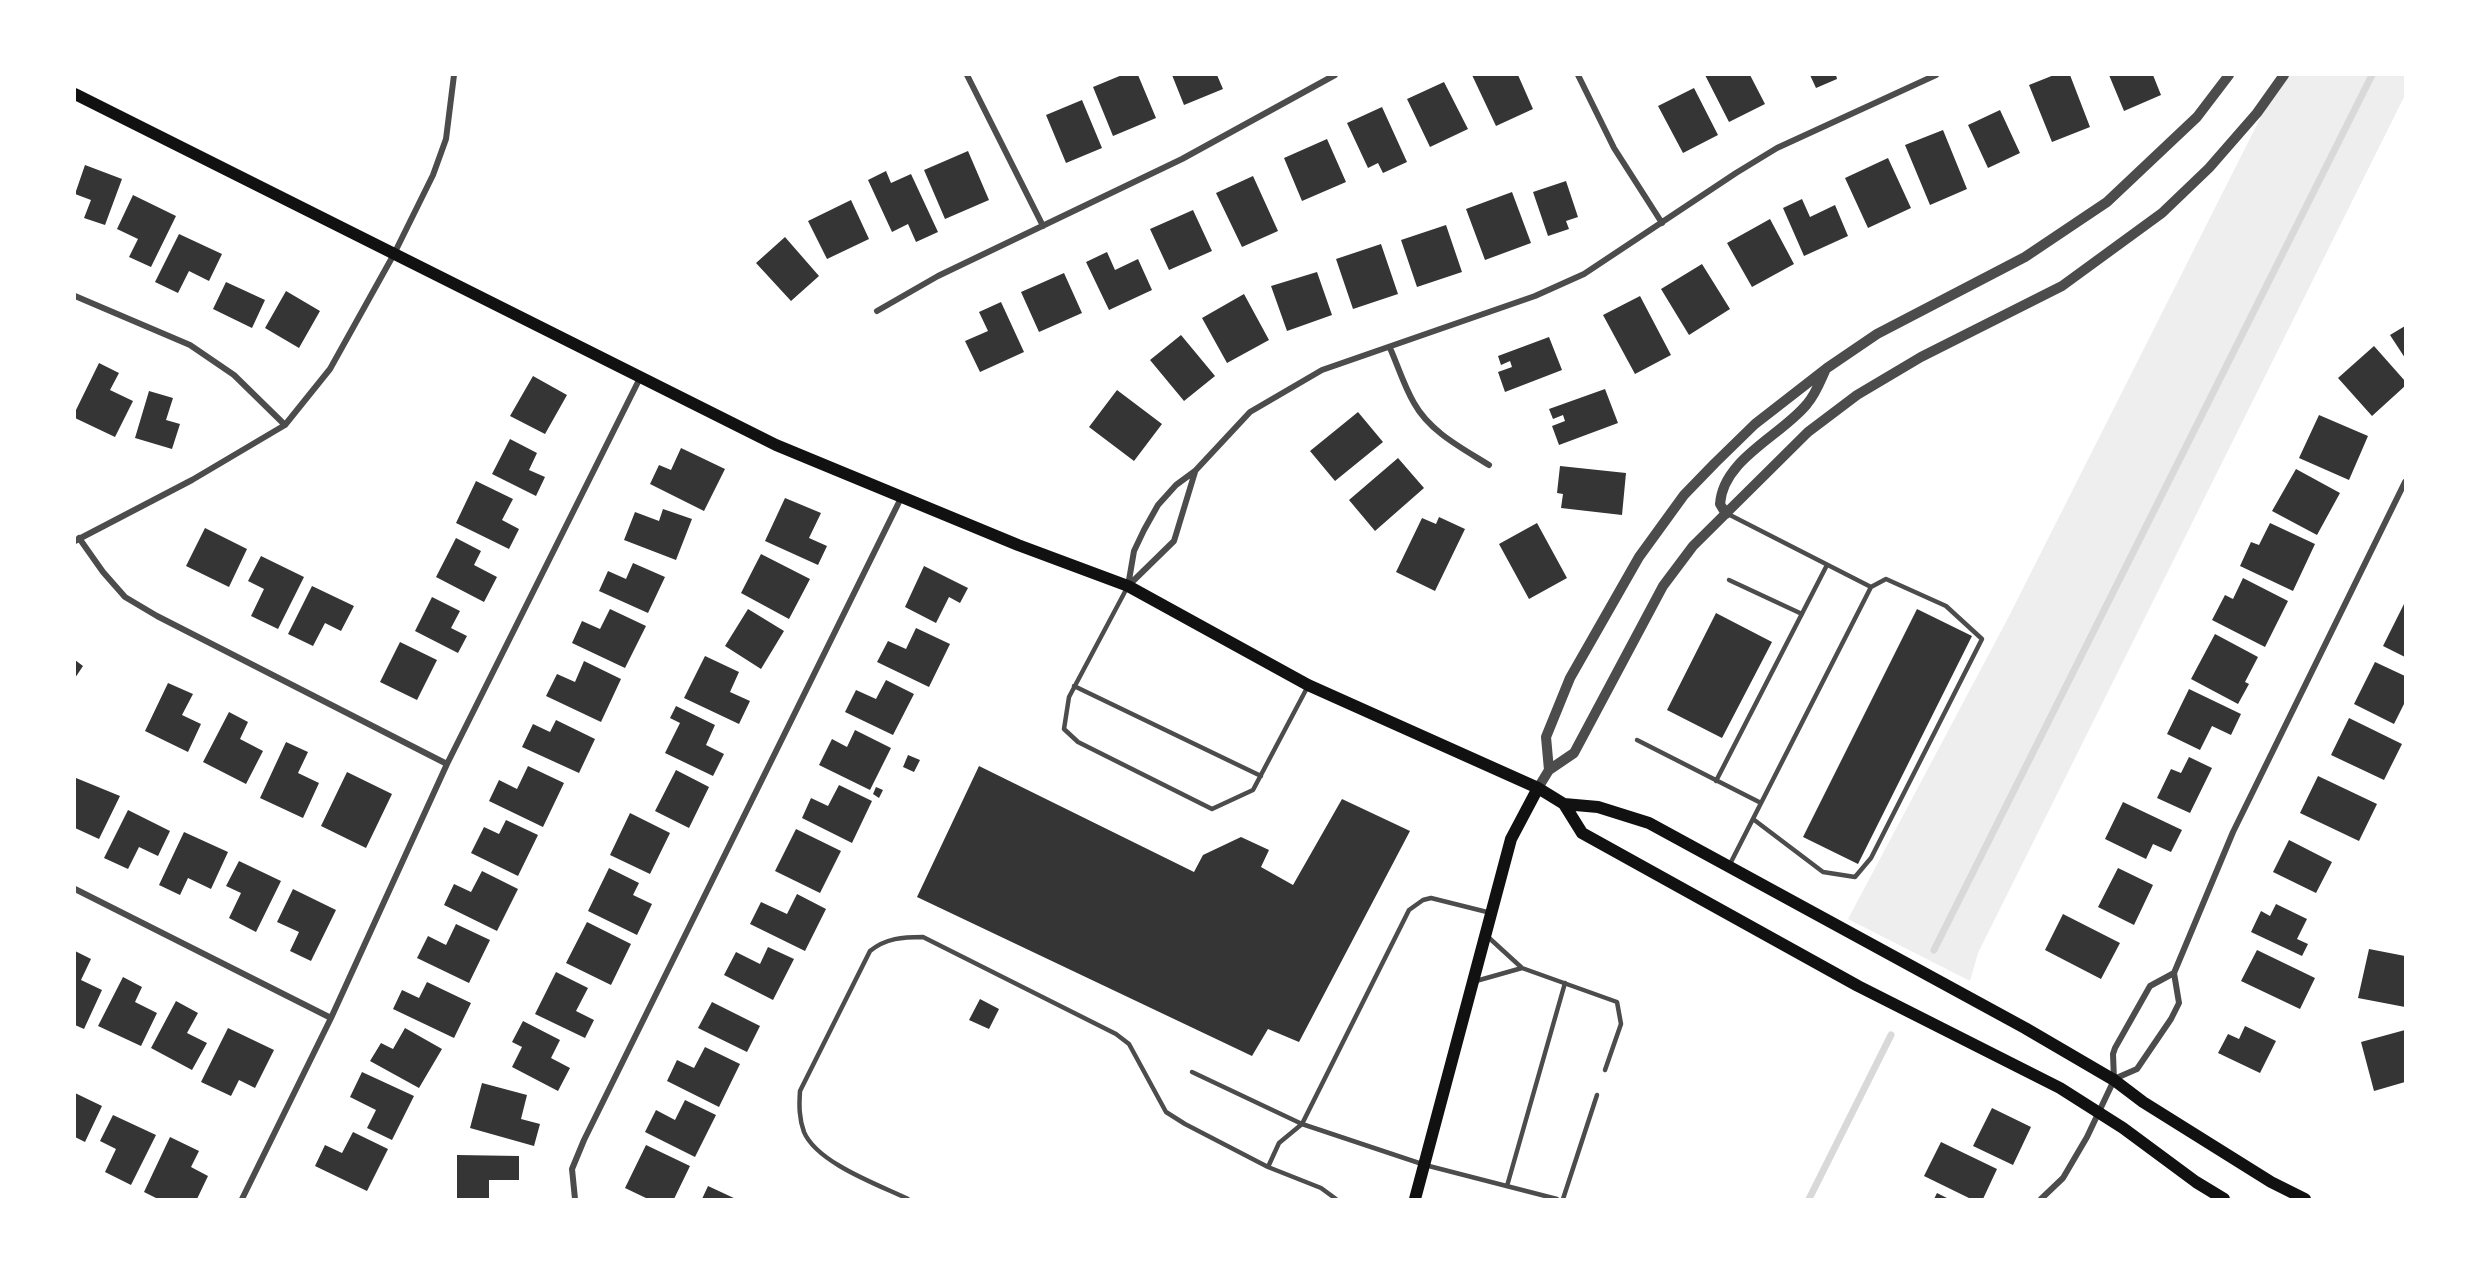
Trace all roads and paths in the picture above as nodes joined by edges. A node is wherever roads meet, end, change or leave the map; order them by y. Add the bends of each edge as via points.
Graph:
1 (454, 75) edge
2 (966, 75) edge
3 (1335, 75) edge
4 (1578, 75) edge
5 (1936, 75) edge
6 (2229, 75) edge
7 (2284, 75) edge
8 (75, 94) edge
9 (1662, 223) junction
10 (1043, 226) junction
11 (394, 254) junction
12 (75, 296) edge
13 (877, 311) dead end
14 (1390, 348) junction
15 (1827, 368) junction
16 (640, 378) junction
17 (285, 425) junction
18 (1489, 465) dead end
19 (1195, 471) junction
20 (2405, 482) edge
21 (903, 496) junction
22 (1726, 514) junction
23 (77, 539) edge
24 (1827, 565) junction
25 (1729, 580) dead end
26 (1128, 586) junction
27 (1871, 587) junction
28 (1802, 614) junction
29 (1308, 685) junction
30 (1074, 686) junction
31 (1637, 740) dead end
32 (447, 764) junction
33 (1549, 770) junction
34 (1261, 776) junction
35 (1716, 781) junction
36 (1538, 789) junction
37 (1761, 803) junction
38 (1564, 804) junction
39 (1753, 819) junction
40 (1728, 867) junction
41 (75, 889) edge
42 (1491, 913) junction
43 (1486, 935) junction
44 (1522, 968) junction
45 (2174, 973) junction
46 (1474, 982) junction
47 (1565, 983) junction
48 (331, 1017) junction
49 (1605, 1070) dead end
50 (1192, 1072) dead end
51 (2114, 1080) junction
52 (1597, 1095) dead end
53 (2099, 1112) junction
54 (1302, 1124) junction
55 (1425, 1166) junction
56 (1269, 1167) junction
57 (1507, 1186) junction
58 (242, 1199) edge
59 (575, 1199) edge
60 (908, 1199) edge
61 (1336, 1199) edge
62 (1415, 1199) edge
63 (1557, 1199) edge
64 (1563, 1199) edge
65 (2041, 1199) edge
66 (2224, 1199) edge
67 (2305, 1199) edge

1 - 11 street via 447,139
2 - 10 street
3 - 10 street via 1182,159
4 - 9 street via 1614,147
5 - 9 street via 1777,148
6 - 15 street via 2197,117 2107,202 2025,257 1877,334
7 - 22 street via 2216,160 2162,213 2062,286 1921,357 1857,395 1808,432
8 - 11 main road
9 - 14 street via 1584,274 1535,296
10 - 13 street via 938,276
11 - 16 main road
11 - 17 street via 330,369
12 - 17 street via 190,345 234,375
14 - 18 street via 1414,404 1427,421
14 - 19 street via 1322,370 1250,412
15 - 22 street via 1808,404 1726,480 1720,504
15 - 33 street via 1755,424 1715,463 1684,495 1639,557 1570,678 1546,737
16 - 21 main road via 776,445
16 - 32 street
17 - 23 street via 192,480
19 - 26 street via 1174,541
19 - 26 street via 1158,505 1134,551
20 - 45 street via 2233,832
21 - 26 main road
21 - 59 street via 584,1140 572,1169
22 - 24 lane
22 - 33 street via 1693,546 1663,586 1574,753
23 - 32 street via 125,597
24 - 27 lane
24 - 28 lane
25 - 28 lane
26 - 29 main road
26 - 30 lane
27 - 37 lane
27 - 39 lane via 1887,579 1946,606 1982,639 1871,858 1855,877 1823,872
28 - 35 lane
29 - 34 lane
29 - 36 main road
30 - 34 lane
30 - 34 lane via 1064,729 1078,742 1212,809 1253,790
31 - 35 lane
32 - 48 street
33 - 36 street
35 - 37 lane
36 - 38 main road
36 - 42 main road via 1511,839
37 - 39 lane
38 - 40 main road via 1598,807 1649,824
38 - 53 main road via 1582,833 1620,856
39 - 40 lane
40 - 51 main road
41 - 48 street
42 - 43 main road
42 - 54 lane via 1431,898 1410,910
43 - 44 lane
43 - 46 main road
44 - 46 lane
44 - 47 lane
45 - 51 street via 2150,986 2122,1035 2113,1054
45 - 51 street via 2179,1003 2171,1019 2137,1069
46 - 55 main road
47 - 49 lane via 1617,1002 1621,1024
47 - 57 lane
48 - 58 street
50 - 54 lane
51 - 53 street
51 - 67 main road via 2261,1176
52 - 64 lane
53 - 65 street via 2063,1178
53 - 66 main road
54 - 55 lane
54 - 56 lane via 1279,1143
55 - 57 lane
55 - 62 main road
56 - 60 lane via 1166,1112 1129,1044 1116,1034 923,937 898,937 880,942 870,951 800,1091 799,1112 805,1134 822,1154
56 - 61 lane via 1321,1188
57 - 63 lane

